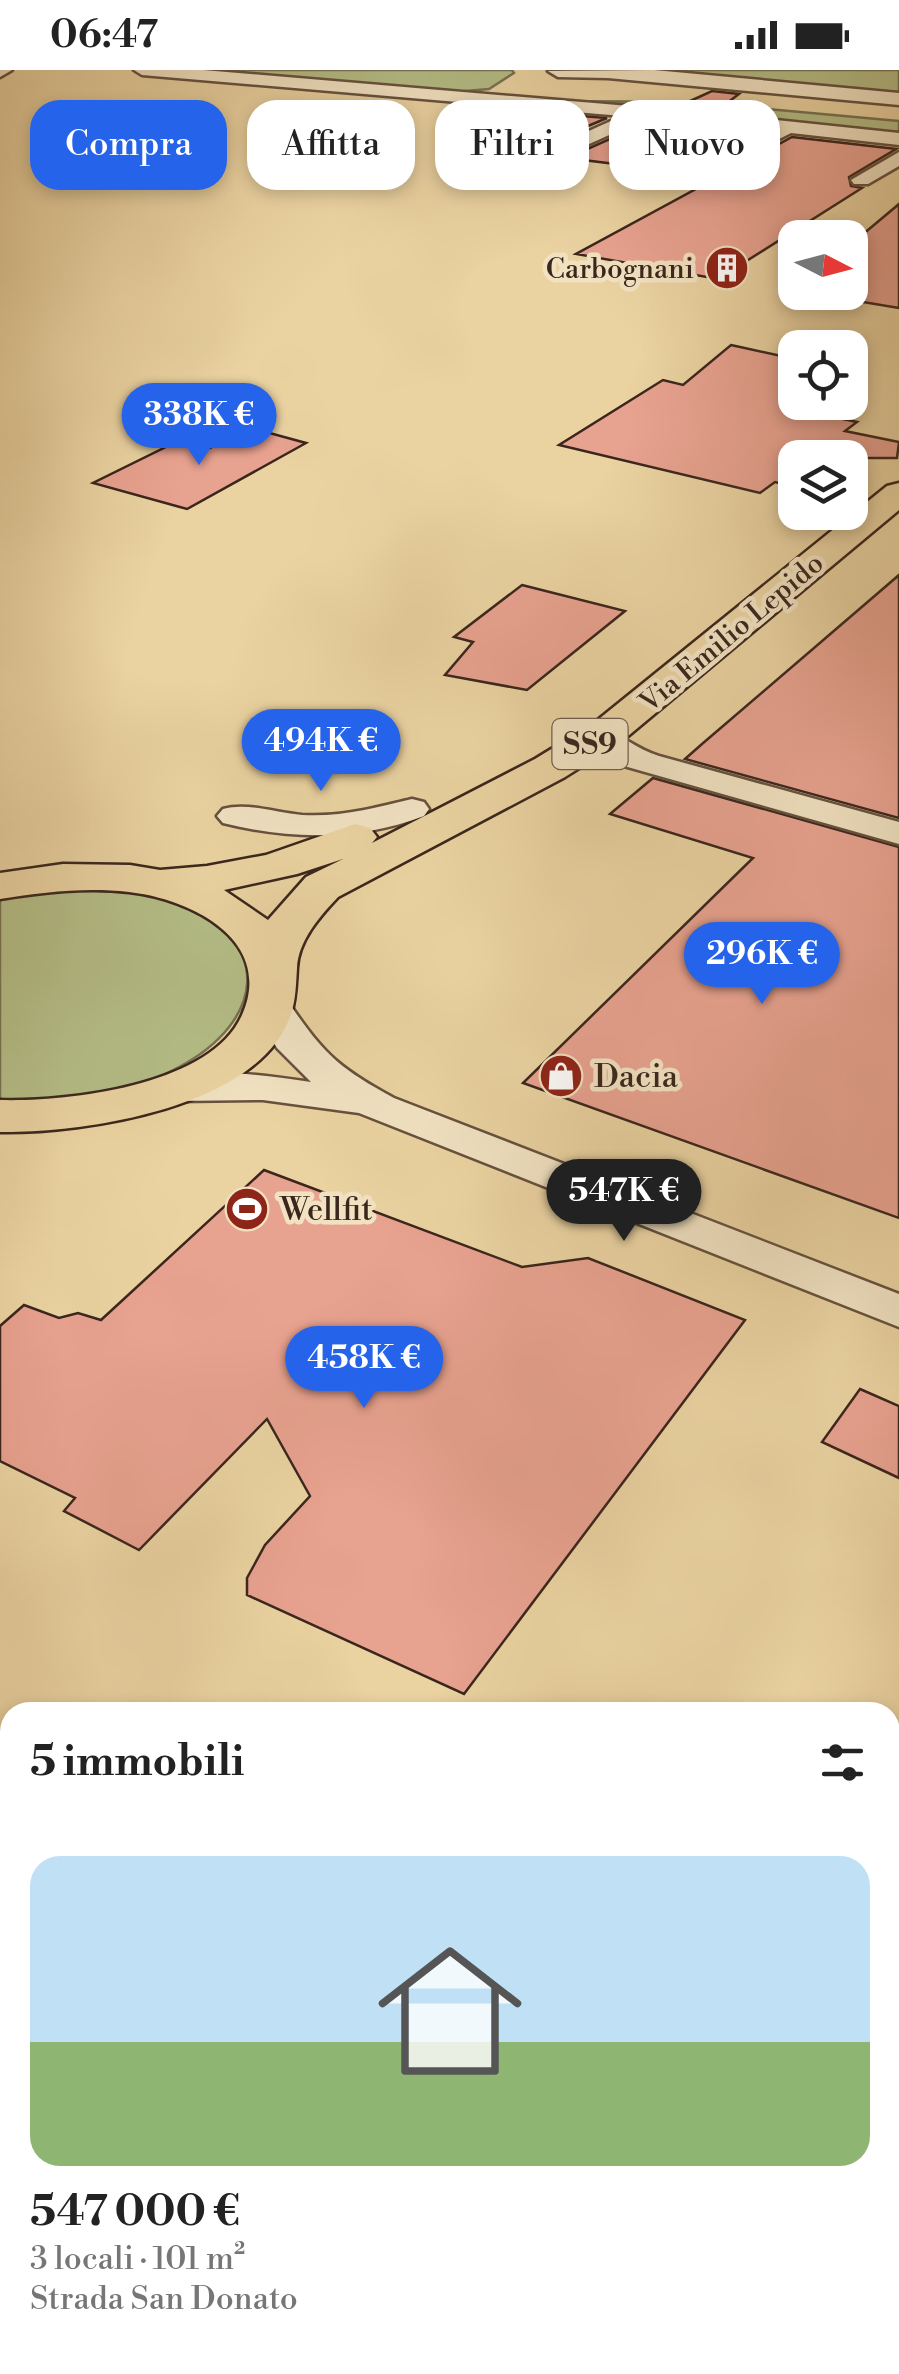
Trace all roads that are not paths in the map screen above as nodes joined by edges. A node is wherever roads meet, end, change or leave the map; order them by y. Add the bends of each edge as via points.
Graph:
1 (142, 70) edge
2 (603, 71) edge
3 (545, 73) edge
4 (492, 99) junction
5 (899, 100) edge
6 (609, 109) edge
7 (780, 125) edge
8 (789, 126) junction
9 (780, 131) edge
10 (899, 140) edge
11 (899, 158) edge
12 (861, 180) dead end
13 (899, 462) edge
14 (868, 487) edge
15 (899, 493) edge
16 (814, 530) edge
17 (600, 738) junction
18 (412, 809) junction
19 (899, 833) edge
20 (215, 880) junction
21 (154, 884) junction
22 (0, 886) edge
23 (272, 985) junction
24 (176, 1088) junction
25 (378, 1107) junction
26 (72, 1114) junction
27 (0, 1116) edge
28 (0, 1158) edge
29 (899, 1310) edge

1 - 4 street
2 - 3 street
2 - 5 street
3 - 4 street
4 - 6 street
7 - 8 street
8 - 9 street
8 - 10 street
11 - 12 street
13 - 14 main road
15 - 17 main road, Via Emilio Lepido / SS9
16 - 18 main road, Via Emilio Lepido / SS9 via 578,720
17 - 19 street via 634,759
17 - 23 main road, Via Emilio Lepido / SS9 via 322,887 292,919
18 - 20 main road, Via Emilio Lepido / SS9 via 294,864
18 - 20 street, Via Emilio Lepido via 328,826 234,816 258,826 263,847 241,872
20 - 21 main road, Via Emilio Lepido / SS9
21 - 22 main road, SS9 via 93,877
21 - 23 main road, SS9 via 201,897 240,920 256,934
23 - 24 main road, SS9 via 262,1023 238,1050
23 - 25 street via 291,1044 306,1062
24 - 25 street via 279,1089
24 - 26 main road, SS9
25 - 29 street
26 - 27 main road, SS9
26 - 28 main road, SS9

